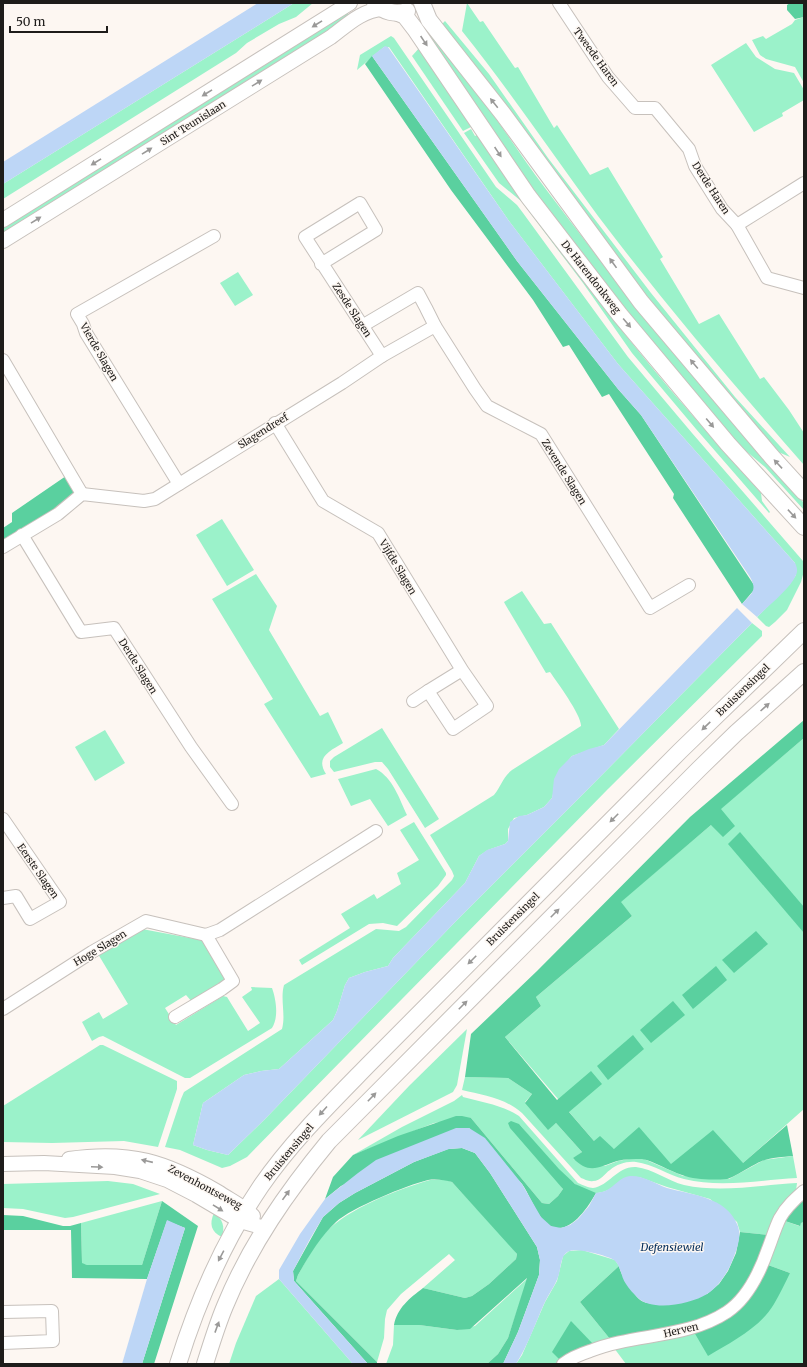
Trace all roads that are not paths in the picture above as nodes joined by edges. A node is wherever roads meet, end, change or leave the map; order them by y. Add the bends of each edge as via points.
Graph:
1 (350, 3) edge
2 (418, 3) edge
3 (422, 3) edge
4 (559, 3) edge
5 (385, 8) edge
6 (635, 108) joint
7 (804, 183) edge
8 (3, 220) edge
9 (737, 225) junction
10 (214, 236) dead end
11 (3, 241) edge
12 (321, 264) junction
13 (804, 288) edge
14 (362, 326) junction
15 (435, 326) junction
16 (382, 356) junction
17 (3, 360) edge
18 (275, 423) junction
19 (179, 484) junction
20 (804, 492) edge
21 (82, 494) junction
22 (804, 526) edge
23 (22, 535) junction
24 (3, 547) edge
25 (689, 585) dead end
26 (804, 631) edge
27 (462, 670) junction
28 (804, 672) edge
29 (428, 691) junction
30 (413, 701) dead end
31 (232, 804) dead end
32 (3, 819) edge
33 (376, 831) dead end
34 (3, 898) edge
35 (206, 935) junction
36 (3, 1009) edge
37 (175, 1016) dead end
38 (3, 1164) edge
39 (804, 1191) edge
40 (243, 1215) junction
41 (265, 1228) junction
42 (3, 1312) edge
43 (3, 1343) edge
44 (178, 1364) edge
45 (205, 1364) edge
46 (563, 1364) edge

1 -> 8 street, Sint Teunislaan
2 - 5 main road via 412,8
20 -> 3 main road via 772,458 642,302 503,114 428,20
4 - 6 street, Tweede Haren via 608,77
11 -> 5 street, Sint Teunislaan via 331,37 359,16
5 -> 22 main road, De Harendonkweg via 405,16 528,196 620,315 728,444
6 - 9 street, Derde Haren via 655,108 689,149 695,166 722,209
7 - 9 street
9 - 13 street, Derde Haren via 768,278
10 - 19 street, Vierde Slagen via 77,314 86,333
12 - 12 street, Zesde Slagen via 376,230 360,203 305,237
12 - 14 street, Zesde Slagen
14 - 15 street, Zevende Slagen via 418,293
14 - 16 street, Zesde Slagen
15 - 16 street, Slagendreef
15 - 25 street, Zevende Slagen via 487,406 541,434 650,608
16 - 18 street, Slagendreef
17 - 21 street
18 - 19 street, Slagendreef
18 - 27 street, Vijfde Slagen via 323,501 378,533
19 - 21 street, Slagendreef via 154,499 144,501
21 - 23 street via 58,514
23 - 24 street
23 - 31 street, Derde Slagen via 82,632 114,628 191,748
26 -> 40 main road, Bruistensingel via 680,751 333,1101 287,1151
27 - 29 street
27 - 29 street, Vijfde Slagen via 488,706 453,729
41 -> 28 main road via 302,1174 334,1136 699,769
29 - 30 street
32 - 34 street, Eerste Slagen via 60,902 30,919 16,896
33 - 35 street via 220,930
35 - 36 street, Hoge Slagen via 146,921
35 - 37 street via 233,981
38 - 40 street, Zevenhontseweg via 44,1163 128,1168 155,1175
39 - 46 street, Herven via 788,1205 780,1218 753,1283 728,1311 692,1329 618,1341
40 - 41 street
40 -> 44 main road, Bruistensingel via 209,1280
45 -> 41 main road via 230,1296
42 - 43 street via 52,1311 53,1341

